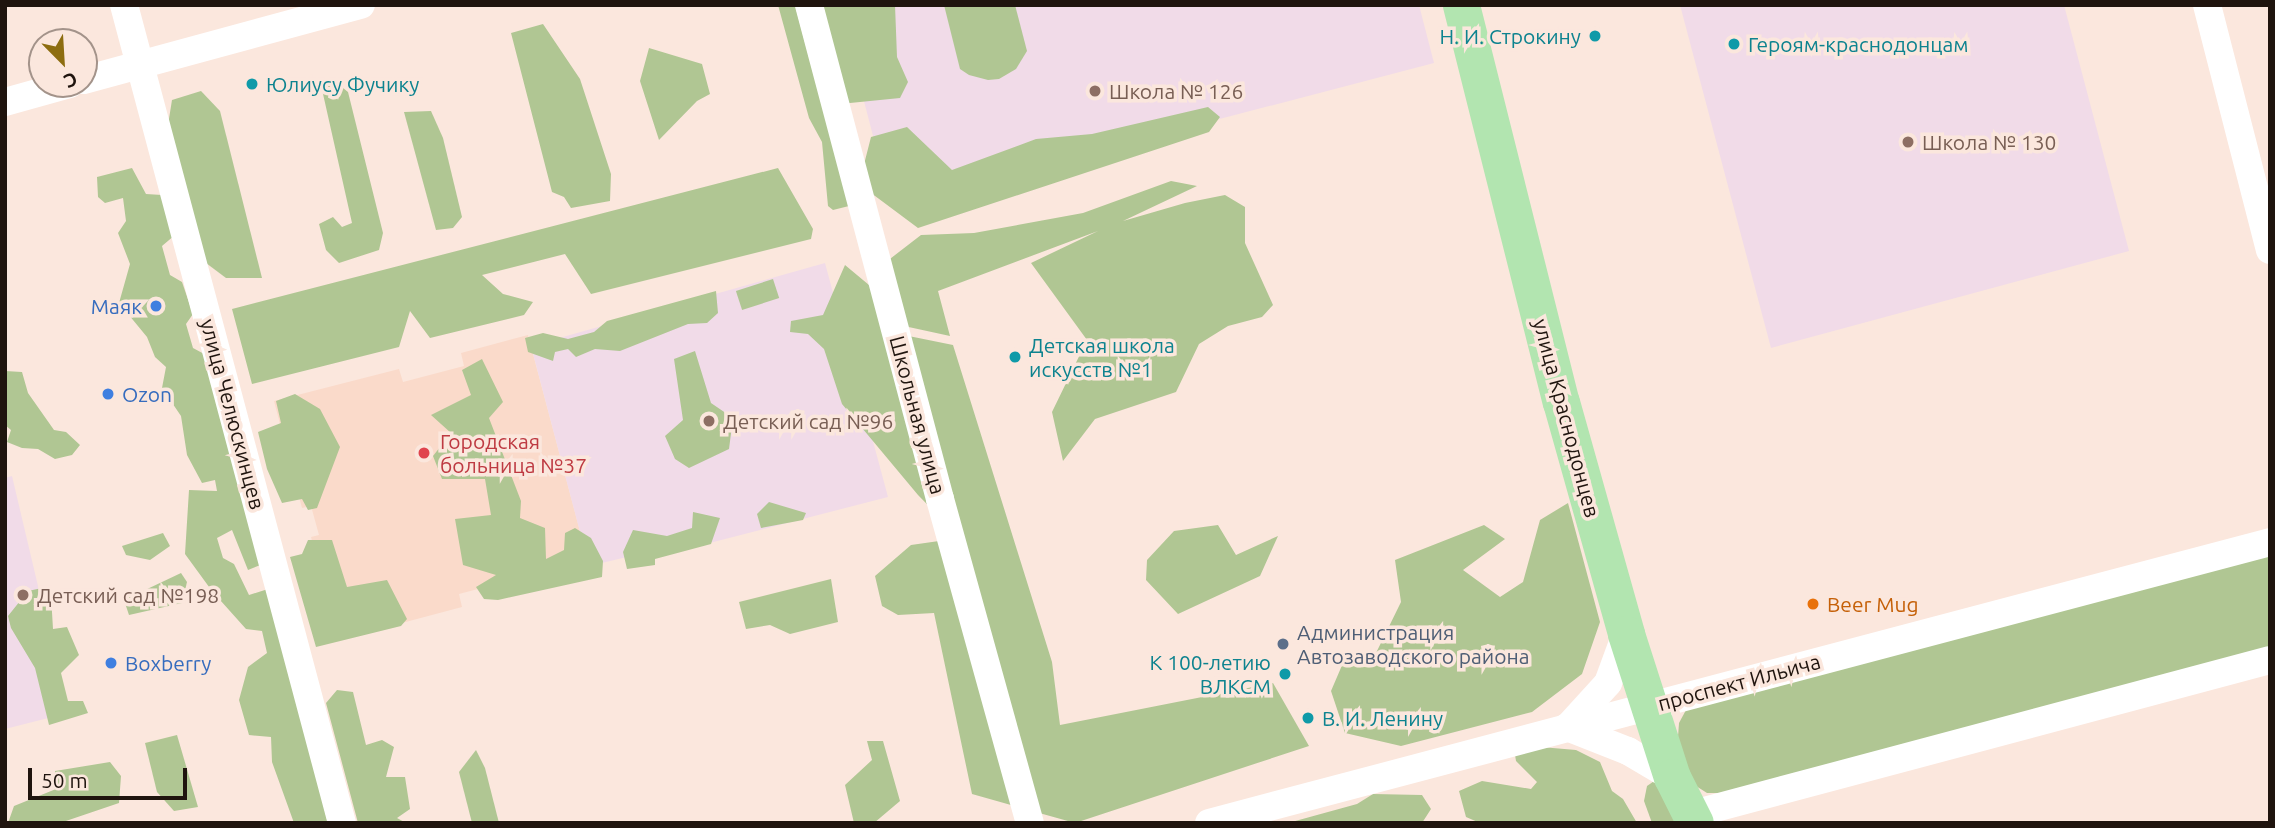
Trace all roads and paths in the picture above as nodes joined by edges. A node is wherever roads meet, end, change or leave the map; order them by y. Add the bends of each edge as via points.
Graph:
1 (124, 5) edge
2 (361, 5) edge
3 (809, 5) edge
4 (1461, 5) edge
5 (2207, 5) edge
6 (140, 64) junction
7 (98, 76) edge
8 (28, 96) edge
9 (5, 102) edge
10 (2270, 250) edge
11 (2270, 542) edge
12 (1626, 634) junction
13 (2270, 660) edge
14 (1649, 706) junction
15 (1567, 727) junction
16 (1672, 777) junction
17 (1694, 818) edge
18 (342, 823) edge
19 (1030, 823) edge
20 (1209, 823) edge

1 - 6 street, улица Челюскинцев
2 - 6 street
3 - 19 street, Школьная улица
4 - 12 main road, улица Краснодонцев via 1561,402
5 - 10 street
6 - 7 street
6 - 18 street, улица Челюскинцев
8 - 9 street
11 - 14 street, проспект Ильича
12 - 14 main road, улица Краснодонцев
12 - 15 street via 1608,683
13 - 17 street
14 - 15 street, проспект Ильича
14 - 16 main road, улица Краснодонцев
15 - 16 street via 1628,751
15 - 20 street, проспект Ильича
16 - 17 main road, улица Краснодонцев

